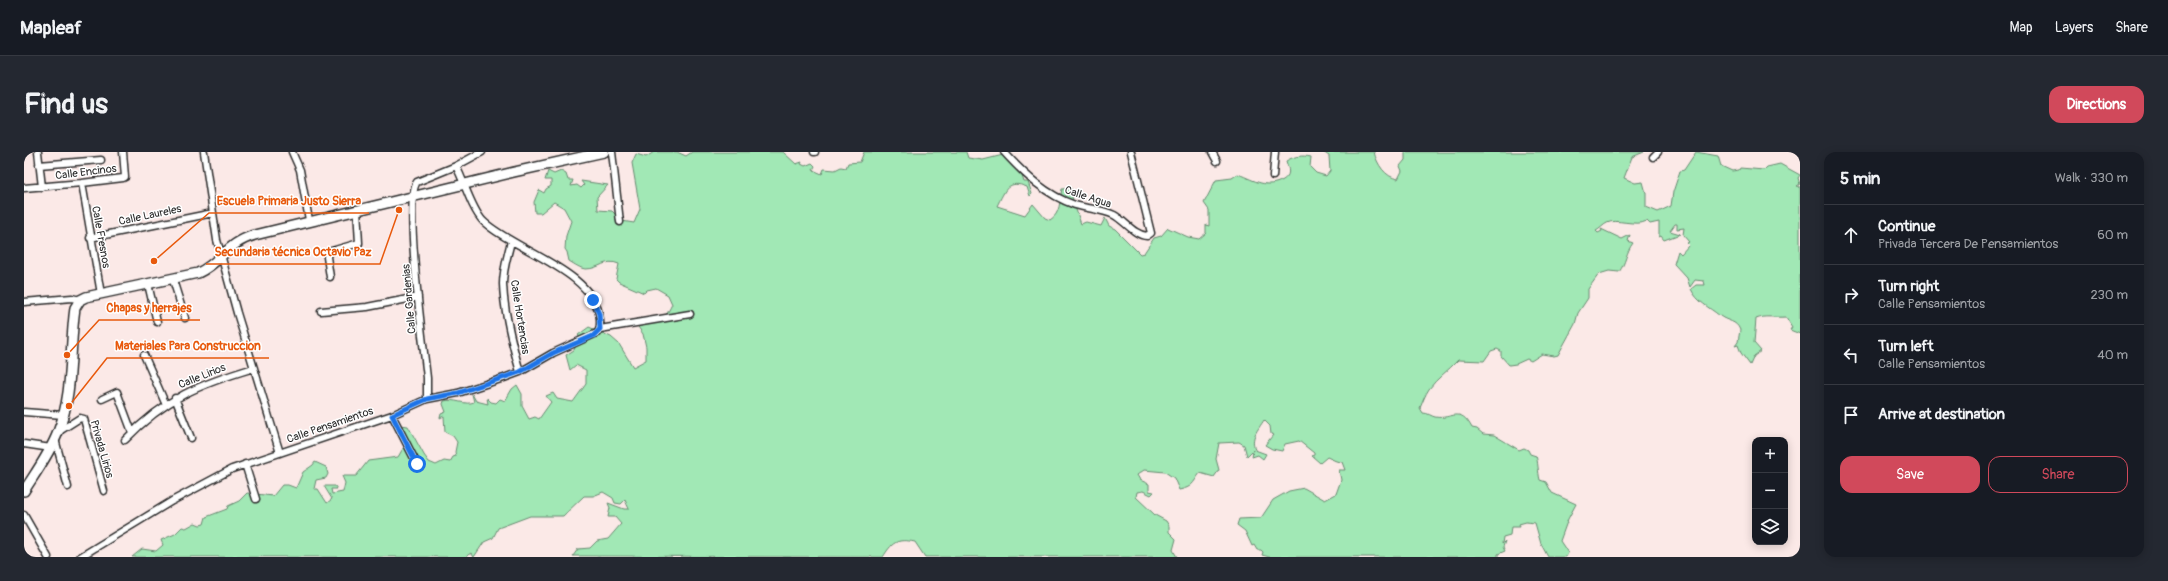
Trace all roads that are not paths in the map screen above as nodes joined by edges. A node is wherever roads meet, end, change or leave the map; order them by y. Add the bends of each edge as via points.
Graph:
1 (38, 152) edge
2 (124, 152) edge
3 (204, 152) edge
4 (292, 152) edge
5 (482, 152) edge
6 (604, 152) edge
7 (612, 152) edge
8 (1004, 152) edge
9 (1131, 152) edge
10 (1212, 152) edge
11 (1275, 152) edge
12 (1658, 152) edge
13 (1653, 157) dead end
14 (101, 160) dead end
15 (1217, 161) dead end
16 (39, 165) junction
17 (456, 166) junction
18 (1273, 176) dead end
19 (82, 184) junction
20 (466, 184) junction
21 (42, 187) junction
22 (24, 188) edge
23 (412, 196) junction
24 (357, 209) junction
25 (213, 213) junction
26 (309, 220) junction
27 (620, 222) dead end
28 (90, 238) junction
29 (511, 241) junction
30 (221, 255) junction
31 (330, 276) dead end
32 (173, 280) junction
33 (148, 284) junction
34 (101, 294) junction
35 (418, 298) junction
36 (80, 300) junction
37 (24, 302) edge
38 (321, 311) dead end
39 (690, 314) dead end
40 (186, 318) dead end
41 (157, 322) dead end
42 (600, 329) junction
43 (144, 355) dead end
44 (254, 368) junction
45 (520, 372) junction
46 (175, 398) junction
47 (102, 399) dead end
48 (427, 399) junction
49 (166, 405) junction
50 (24, 412) edge
51 (63, 415) junction
52 (392, 415) junction
53 (132, 432) junction
54 (57, 435) junction
55 (191, 438) dead end
56 (125, 440) dead end
57 (24, 444) edge
58 (51, 448) junction
59 (280, 453) junction
60 (245, 464) junction
61 (417, 464) dead end
62 (68, 487) dead end
63 (24, 491) edge
64 (104, 491) dead end
65 (256, 499) dead end
66 (24, 515) edge
67 (48, 557) edge
68 (80, 557) edge

1 - 16 street
2 - 19 street, Calle Encinos via 125,177
3 - 25 street
4 - 26 street via 300,170
5 - 17 street
6 - 20 main road
7 - 27 street
8 - 9 street, Calle Agua via 1017,167 1061,200 1111,214 1143,235 1149,235 1151,233
10 - 15 street
11 - 18 street
12 - 13 street
14 - 16 street
16 - 21 street
17 - 20 street
17 - 23 street via 417,182
19 - 21 street, Calle Encinos
19 - 28 street, Calle Fresnos
20 - 23 main road
20 - 29 street via 472,203 482,220
21 - 22 street, Calle Encinos
23 - 24 main road
23 - 35 street, Calle Gardenias
24 - 26 main road
24 - 31 street via 359,243 328,252
25 - 28 street, Calle Laureles
25 - 30 street
26 - 30 main road via 242,238
28 - 34 street, Calle Fresnos
29 - 42 street via 553,263 581,286 595,303
29 - 45 street, Calle Hortencias via 503,284
30 - 32 main road via 204,270
30 - 44 street
32 - 33 main road
32 - 40 street
33 - 34 main road
33 - 41 street
34 - 36 main road via 90,295
35 - 38 street via 367,307
35 - 48 street, Calle Gardenias
36 - 37 street via 72,298
36 - 51 main road via 75,308 71,373
39 - 42 street
42 - 45 street, Calle Pensamientos via 593,336 553,353
43 - 49 street
44 - 46 street, Calle Lirios via 192,389
44 - 59 street
45 - 48 street, Calle Pensamientos via 458,393
46 - 49 street, Calle Lirios
46 - 55 street
47 - 53 street via 117,392
48 - 52 street, Calle Pensamientos
49 - 53 street, Calle Lirios
50 - 51 street
51 - 54 main road
52 - 59 street, Calle Pensamientos
52 - 61 street
53 - 56 street, Calle Lirios
54 - 58 main road
54 - 62 street
54 - 64 street, Privada Lirios via 80,418 84,419
57 - 58 street
58 - 63 main road
59 - 60 street, Calle Pensamientos
60 - 65 street
60 - 68 street, Calle Pensamientos via 172,501
66 - 67 street

